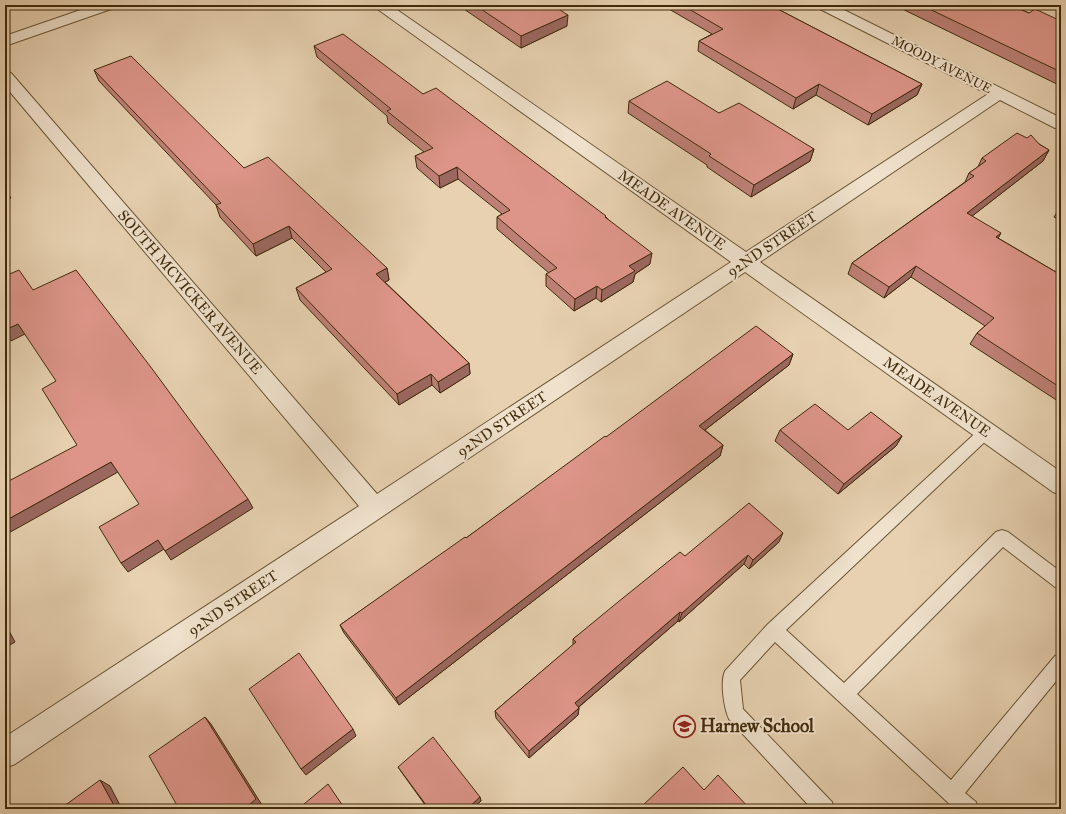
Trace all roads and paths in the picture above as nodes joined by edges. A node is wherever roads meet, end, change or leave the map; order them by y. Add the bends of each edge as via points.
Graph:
1 (109, 5) edge
2 (381, 5) edge
3 (824, 5) edge
4 (5, 41) edge
5 (5, 76) edge
6 (1000, 93) junction
7 (1061, 124) edge
8 (746, 262) junction
9 (986, 432) junction
10 (1061, 485) edge
11 (375, 508) junction
12 (1061, 582) edge
13 (774, 630) junction
14 (1061, 662) edge
15 (844, 695) junction
16 (5, 754) edge
17 (952, 794) junction
18 (825, 809) edge
19 (969, 809) edge

1 - 4 street
2 - 8 street, MEADE AVENUE
3 - 6 street, MOODY AVENUE
5 - 11 street, SOUTH MCVICKER AVENUE
6 - 7 street, MOODY AVENUE
6 - 8 street, 92ND STREET
8 - 9 street, MEADE AVENUE
8 - 11 street, 92ND STREET
9 - 10 street, MEADE AVENUE
9 - 13 lane
11 - 16 street, 92ND STREET
12 - 15 lane via 1002,537
13 - 15 lane
13 - 18 lane via 731,676 734,713
14 - 17 lane
15 - 17 lane
17 - 19 lane

